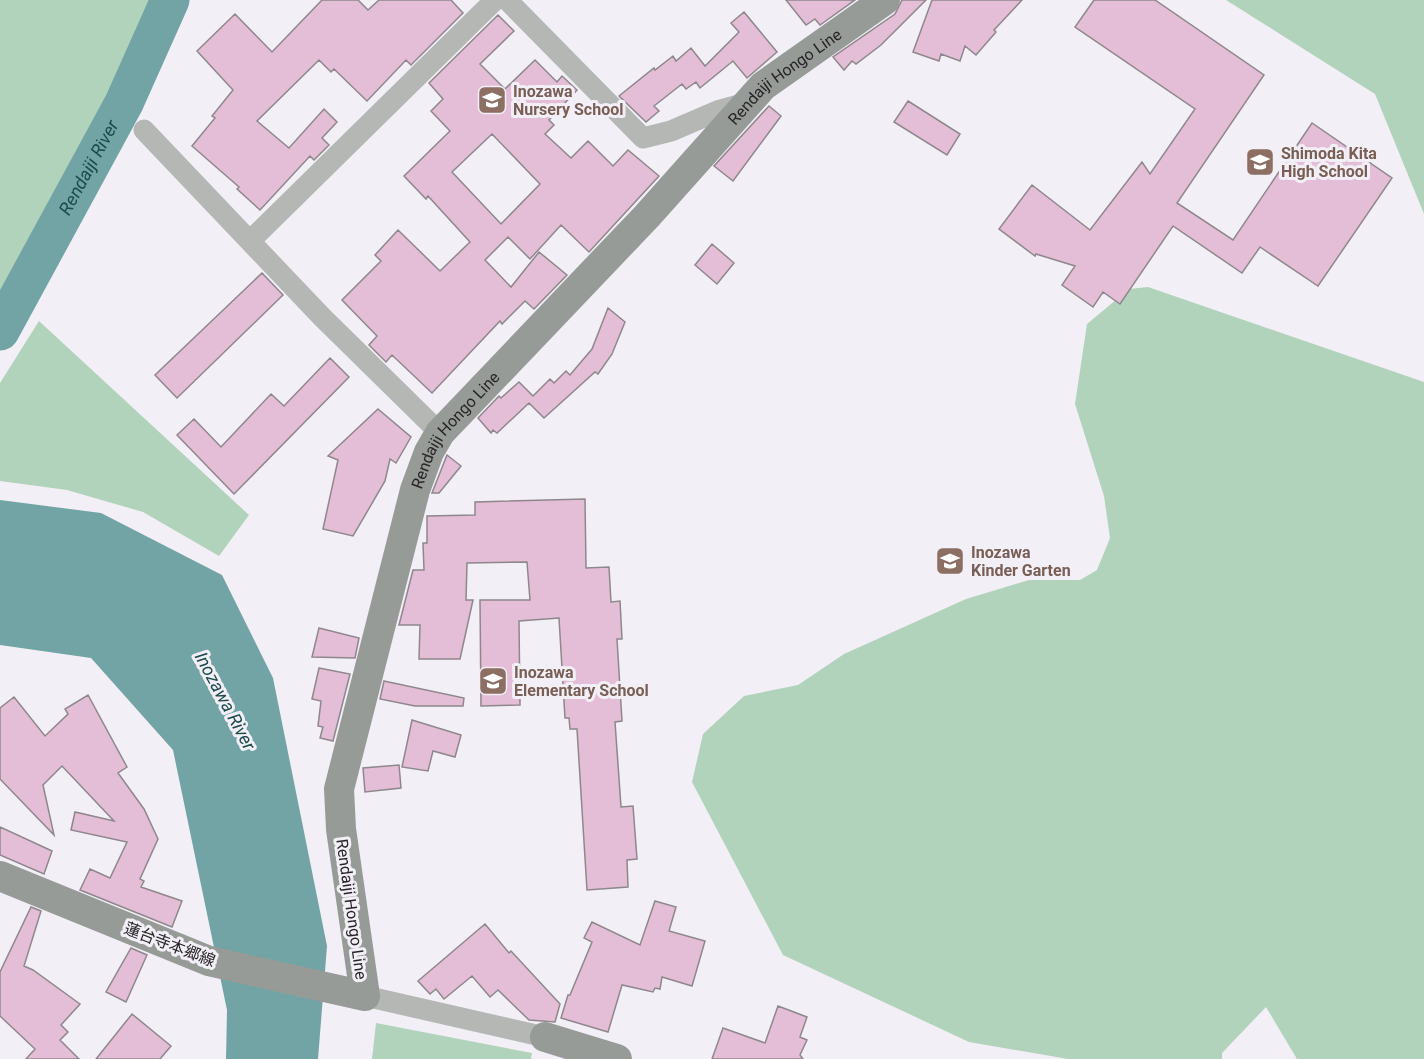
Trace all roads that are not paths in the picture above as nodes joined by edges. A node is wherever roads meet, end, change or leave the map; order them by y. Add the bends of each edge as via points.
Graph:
1 (495, 0) edge
2 (507, 0) edge
3 (885, 0) edge
4 (749, 102) junction
5 (144, 130) dead end
6 (250, 241) junction
7 (440, 433) junction
8 (0, 876) edge
9 (356, 994) junction
10 (545, 1037) joint
11 (617, 1059) edge

1 - 6 street
2 - 4 street via 643,138
3 - 4 main road, Rendaiji Hongo Line via 763,86
4 - 7 main road, Rendaiji Hongo Line
5 - 6 street
6 - 7 street
7 - 9 main road, Rendaiji Hongo Line via 415,490 339,789
8 - 9 main road, 蓮台寺本郷線 via 209,961
9 - 10 street
10 - 11 main road

